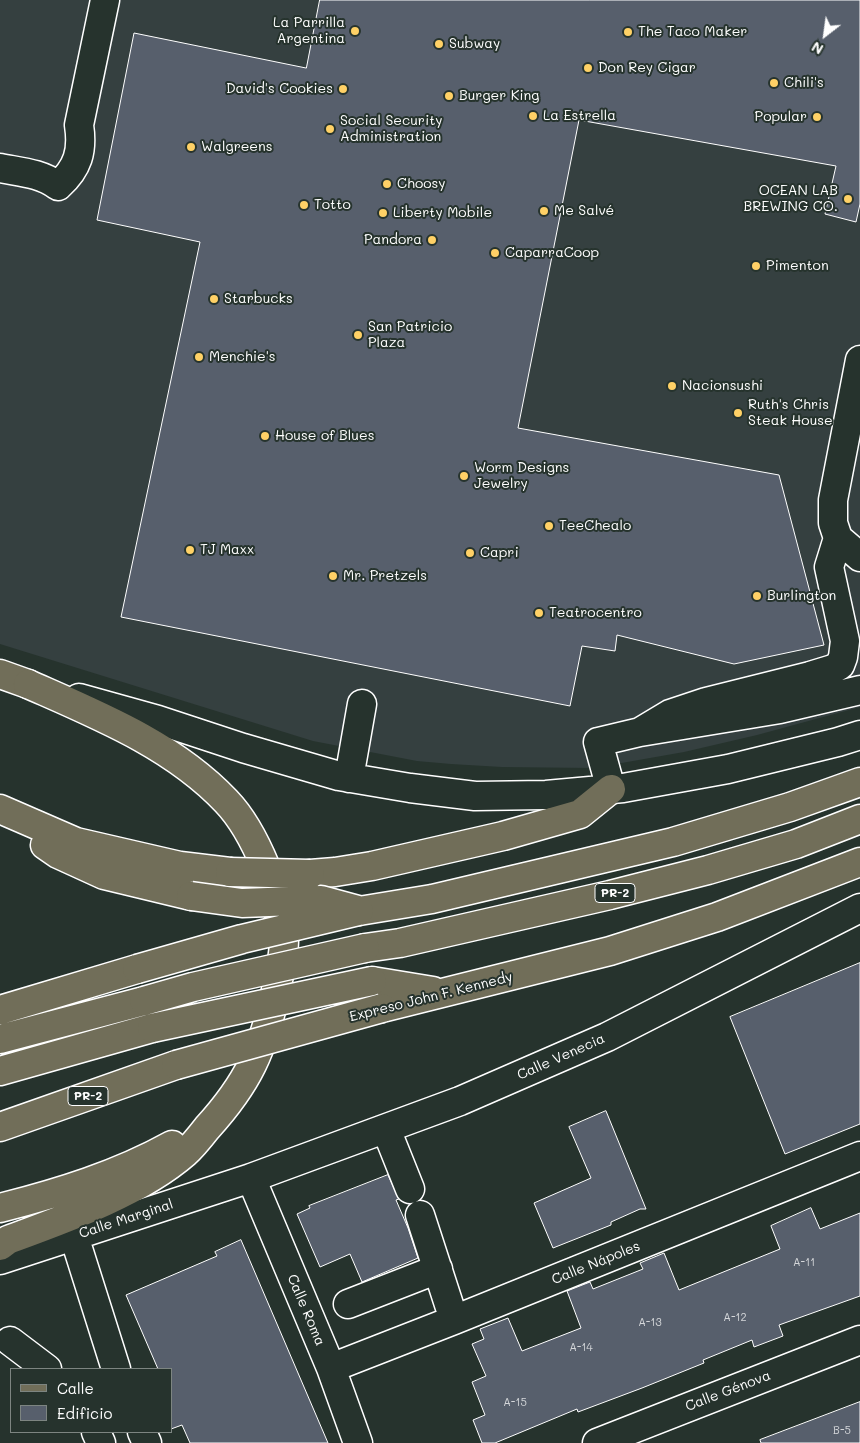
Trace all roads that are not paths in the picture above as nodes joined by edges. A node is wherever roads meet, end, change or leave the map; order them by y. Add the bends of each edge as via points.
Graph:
1 (105, 0) edge
2 (0, 168) edge
3 (860, 360) edge
4 (838, 538) junction
5 (860, 557) edge
6 (0, 674) edge
7 (28, 684) junction
8 (860, 690) edge
9 (362, 704) dead end
10 (640, 732) junction
11 (860, 735) edge
12 (349, 778) junction
13 (860, 782) edge
14 (611, 790) junction
15 (0, 809) edge
16 (0, 816) edge
17 (860, 819) edge
18 (860, 862) edge
19 (860, 908) edge
20 (359, 911) junction
21 (447, 993) junction
22 (0, 1010) edge
23 (0, 1039) edge
24 (0, 1071) edge
25 (228, 1105) junction
26 (0, 1127) edge
27 (386, 1129) junction
28 (860, 1156) edge
29 (251, 1178) junction
30 (410, 1189) dead end
31 (0, 1208) edge
32 (420, 1215) dead end
33 (74, 1236) junction
34 (0, 1246) edge
35 (0, 1260) edge
36 (438, 1269) junction
37 (348, 1304) dead end
38 (454, 1320) junction
39 (860, 1340) edge
40 (10, 1341) dead end
41 (46, 1368) edge
42 (116, 1368) edge
43 (330, 1368) junction
44 (358, 1443) edge
45 (597, 1443) edge

1 - 2 street via 79,125 79,155 73,170 58,186 47,178
3 - 4 street via 832,500 833,523
4 - 5 street
4 - 10 street via 829,567 845,641 840,665 670,714
6 - 7 main road
7 - 12 street
7 - 25 main road via 114,722 167,753 209,784 229,804 266,867 281,915 284,942 279,974 258,1054
8 - 10 street via 780,709
9 - 12 street
10 - 14 street via 598,742
11 - 14 street via 728,769
12 - 14 street via 475,796 546,796
13 - 20 main road via 673,842 432,899
14 - 15 main road, bridge via 580,814 503,836 372,866 310,874 230,872 180,866 76,842
16 - 20 main road, bridge via 58,854 104,875 191,896 242,903 321,900
17 - 23 main road, PR-2, bridge via 796,844 708,870 409,941 194,987
18 - 21 main road, Expreso John F. Kennedy / PR-2 via 717,917 610,951
19 - 27 street, Calle Venecia via 607,1037 460,1101
20 - 22 main road, bridge via 242,939
21 - 24 main road, bridge via 372,981 152,1028
21 - 26 main road, Expreso John F. Kennedy / PR-2, bridge via 176,1065
25 - 31 main road via 150,1157 105,1176
25 - 34 main road via 186,1152 163,1170 96,1205
27 - 29 street, Calle Venecia
27 - 30 street
28 - 38 street, Calle Nápoles
29 - 33 street, Calle Marginal
29 - 43 street, Calle Roma
32 - 36 street
33 - 35 street, Calle Marginal
33 - 42 street
36 - 37 street
36 - 38 street
38 - 43 street, Calle Nápoles
39 - 45 street, Calle Génova
40 - 41 street
43 - 44 street, Calle Roma

